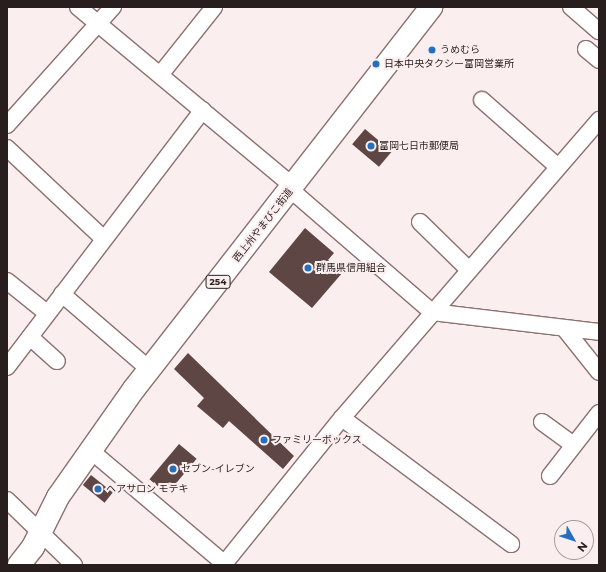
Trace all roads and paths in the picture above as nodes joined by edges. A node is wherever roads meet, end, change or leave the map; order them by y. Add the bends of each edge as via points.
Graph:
1 (78, 7) edge
2 (113, 7) edge
3 (214, 7) edge
4 (431, 7) edge
5 (571, 7) edge
6 (98, 24) junction
7 (599, 31) edge
8 (586, 49) dead end
9 (599, 60) edge
10 (160, 75) junction
11 (482, 100) dead end
12 (203, 110) junction
13 (599, 120) edge
14 (7, 125) edge
15 (7, 148) edge
16 (558, 167) junction
17 (292, 188) junction
18 (420, 222) dead end
19 (103, 238) junction
20 (469, 270) junction
21 (7, 281) edge
22 (62, 294) junction
23 (432, 312) junction
24 (47, 314) junction
25 (564, 328) junction
26 (599, 332) edge
27 (30, 337) junction
28 (57, 361) dead end
29 (7, 367) edge
30 (150, 369) junction
31 (599, 372) edge
32 (599, 413) edge
33 (342, 418) junction
34 (542, 422) dead end
35 (574, 445) junction
36 (90, 450) junction
37 (550, 476) dead end
38 (7, 500) edge
39 (40, 531) junction
40 (511, 544) dead end
41 (225, 564) edge
42 (19, 565) edge
43 (74, 565) edge

1 - 6 street
2 - 6 street
3 - 10 street
4 - 17 highway, 西上州やまびこ街道 / 254
5 - 7 street
6 - 10 street
6 - 14 street
8 - 9 street
10 - 12 street
11 - 16 street
12 - 17 street
12 - 19 street
13 - 16 street
15 - 19 street
16 - 20 street
17 - 23 street
17 - 30 highway, 西上州やまびこ街道 / 254
18 - 20 street
19 - 22 street
20 - 23 street
21 - 24 street
22 - 24 street
22 - 30 street
23 - 25 street
23 - 33 street
24 - 27 street
25 - 26 street
25 - 31 street
27 - 28 street
27 - 29 street
30 - 36 highway, 西上州やまびこ街道 / 254
32 - 35 street
33 - 40 street
33 - 41 street
34 - 35 street
35 - 37 street
36 - 39 highway, 西上州やまびこ街道 / 254 via 58,497
36 - 41 street
38 - 39 street
39 - 42 highway, 西上州やまびこ街道 / 254
39 - 43 street

